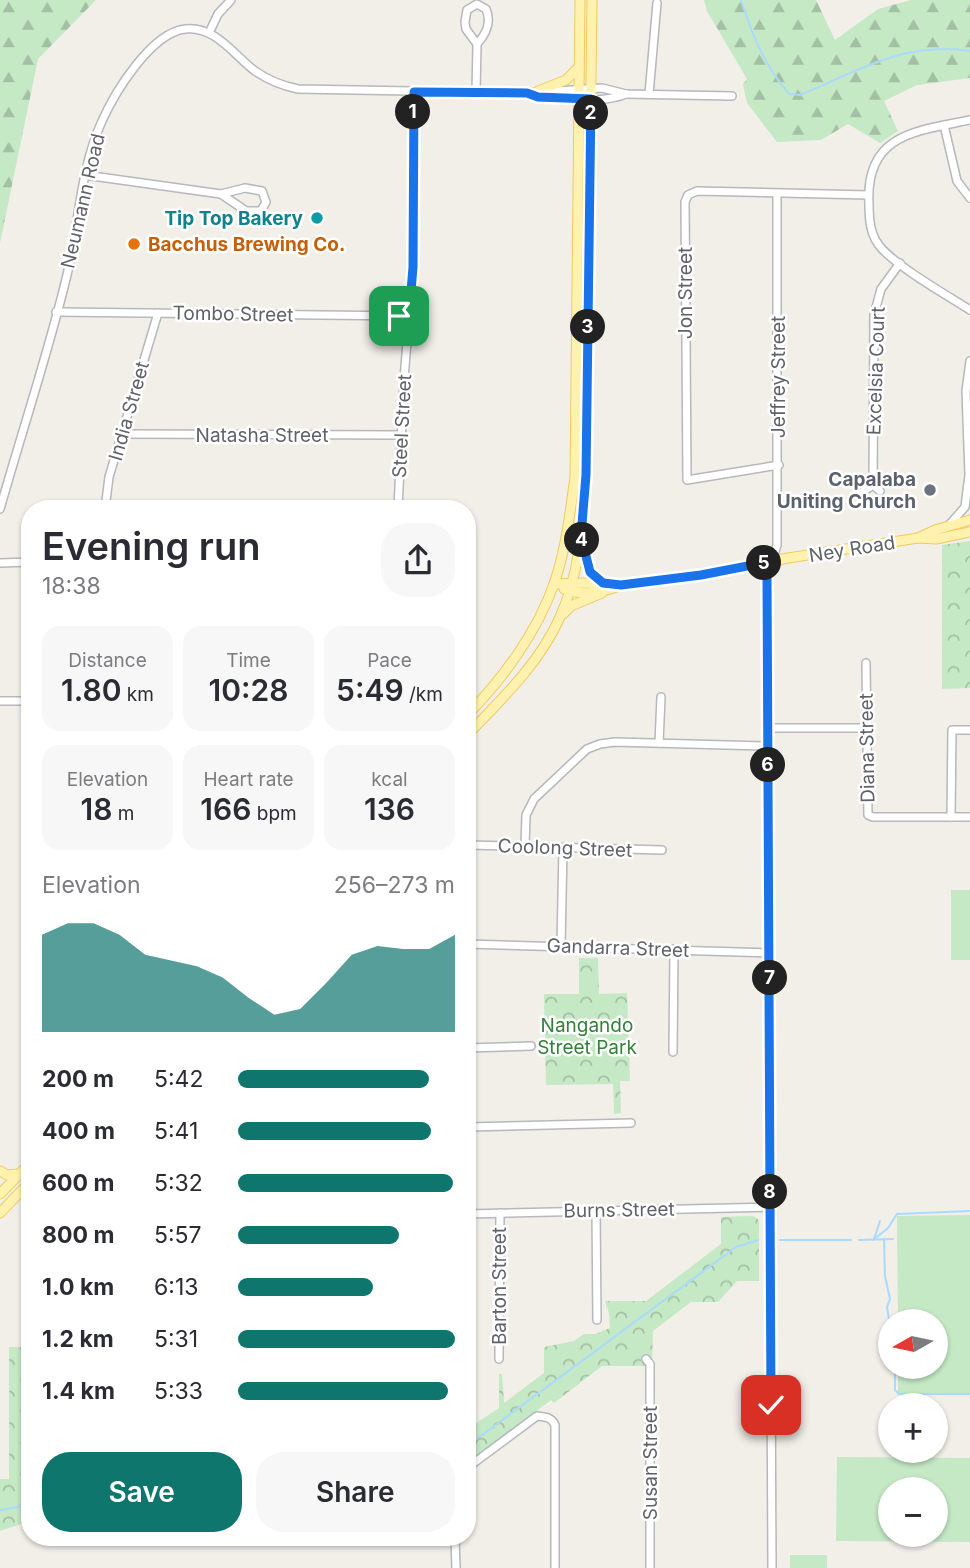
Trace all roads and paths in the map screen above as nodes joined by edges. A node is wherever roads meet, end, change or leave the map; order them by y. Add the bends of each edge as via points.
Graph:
1 (231, 0) edge
2 (580, 0) edge
3 (592, 0) edge
4 (657, 3) dead end
5 (209, 33) junction
6 (477, 44) junction
7 (579, 67) junction
8 (538, 90) junction
9 (414, 92) junction
10 (476, 92) junction
11 (527, 93) junction
12 (579, 94) junction
13 (591, 94) junction
14 (649, 94) junction
15 (732, 96) dead end
16 (970, 120) edge
17 (944, 125) junction
18 (85, 175) junction
19 (777, 193) junction
20 (221, 194) junction
21 (868, 195) junction
22 (970, 198) edge
23 (900, 263) junction
24 (970, 310) edge
25 (56, 312) junction
26 (158, 313) junction
27 (409, 316) junction
28 (970, 361) edge
29 (123, 434) junction
30 (401, 435) junction
31 (779, 465) junction
32 (970, 476) edge
33 (873, 485) junction
34 (880, 491) dead end
35 (967, 491) junction
36 (861, 492) dead end
37 (106, 500) edge
38 (398, 500) edge
39 (970, 501) edge
40 (0, 509) edge
41 (970, 520) edge
42 (949, 526) junction
43 (970, 532) edge
44 (581, 536) junction
45 (918, 538) junction
46 (773, 561) junction
47 (21, 562) edge
48 (0, 563) edge
49 (554, 584) junction
50 (571, 587) junction
51 (605, 587) junction
52 (561, 617) junction
53 (866, 663) dead end
54 (661, 697) dead end
55 (0, 701) edge
56 (21, 701) edge
57 (476, 706) edge
58 (476, 725) edge
59 (768, 728) junction
60 (866, 728) junction
61 (970, 730) edge
62 (659, 743) junction
63 (768, 746) junction
64 (951, 817) junction
65 (970, 817) edge
66 (476, 845) edge
67 (525, 847) junction
68 (563, 848) junction
69 (662, 850) dead end
70 (476, 944) edge
71 (561, 946) junction
72 (674, 949) junction
73 (770, 953) junction
74 (531, 1046) dead end
75 (476, 1048) edge
76 (673, 1052) dead end
77 (631, 1123) dead end
78 (476, 1127) edge
79 (0, 1171) edge
80 (19, 1174) joint
81 (21, 1191) edge
82 (0, 1194) edge
83 (8, 1204) junction
84 (770, 1207) junction
85 (596, 1210) junction
86 (0, 1213) edge
87 (500, 1213) junction
88 (476, 1214) edge
89 (597, 1320) dead end
90 (499, 1359) dead end
91 (646, 1359) dead end
92 (476, 1461) edge
93 (455, 1546) edge
94 (456, 1568) edge
95 (555, 1568) edge
96 (650, 1568) edge
97 (772, 1568) edge

1 - 5 street via 218,13
2 - 7 main road
3 - 13 main road
4 - 14 street
5 - 9 street via 256,72 286,87
5 - 18 street, Neumann Road via 194,28 176,31 141,60 102,122
6 - 6 street via 465,22 467,10 477,5 486,9 489,18
6 - 10 street
7 - 8 main road via 566,80
7 - 12 main road
8 - 11 street
8 - 12 street
9 - 10 street
9 - 27 street, Steel Street
10 - 11 street
11 - 12 street via 538,97
12 - 13 street
12 - 49 main road via 575,477
13 - 14 street via 615,90
13 - 44 main road via 586,475
14 - 15 street
16 - 17 street
17 - 21 street via 901,136 880,152
17 - 22 street via 957,181
18 - 20 street
18 - 25 street, Neumann Road
19 - 21 street, Jon Street
19 - 31 street, Jeffrey Street
19 - 31 street, Jon Street via 697,191 685,202 687,480
20 - 20 street via 252,212 261,211 266,202 262,191 254,188
21 - 23 street via 870,227 876,241
23 - 24 street
23 - 33 street, Excelsia Court via 881,289 874,315
25 - 26 street, Tombo Street
25 - 40 street, Neumann Road
26 - 27 street, Tombo Street
26 - 29 street, India Street
27 - 30 street, Steel Street
28 - 32 street via 966,391
29 - 30 street, Natasha Street
29 - 37 street, India Street
30 - 38 street, Steel Street
31 - 46 street, Jeffrey Street
32 - 35 street
33 - 34 street
33 - 36 street
35 - 39 street
35 - 42 street via 965,507
41 - 42 main road, Ney Road
42 - 45 main road, Ney Road
43 - 45 main road, Ney Road
44 - 50 main road
44 - 51 main road via 590,572
45 - 46 main road, Ney Road
46 - 51 main road, Ney Road
46 - 59 street, Jeffrey Street via 767,577
47 - 48 street
49 - 50 main road, Ney Road
49 - 57 main road via 525,641
50 - 51 main road, Ney Road
50 - 52 main road
51 - 52 main road
52 - 58 main road via 531,664
53 - 60 street, Diana Street
54 - 62 street
55 - 56 street
59 - 60 street
59 - 63 street, Jeffrey Street
60 - 64 street, Diana Street via 868,815
61 - 64 street via 951,730
62 - 63 street
62 - 67 street via 587,748 528,807
63 - 73 street, Jeffrey Street
64 - 65 street, Diana Street
66 - 67 street, Coolong Street
67 - 68 street, Coolong Street
68 - 69 street, Coolong Street
68 - 71 street
70 - 71 street, Gandarra Street
71 - 72 street, Gandarra Street
72 - 73 street, Gandarra Street
72 - 76 street
73 - 84 street, Jeffrey Street
74 - 75 street
77 - 78 street
79 - 80 main road
80 - 82 main road
81 - 83 main road
82 - 83 street
83 - 86 main road
84 - 85 street, Burns Street
84 - 97 street, Jeffrey Street
85 - 87 street, Burns Street
85 - 89 street
87 - 88 street, Burns Street
87 - 90 street, Barton Street
91 - 96 street, Susan Street via 650,1364
92 - 95 street via 537,1416 548,1417 555,1425
93 - 94 street

